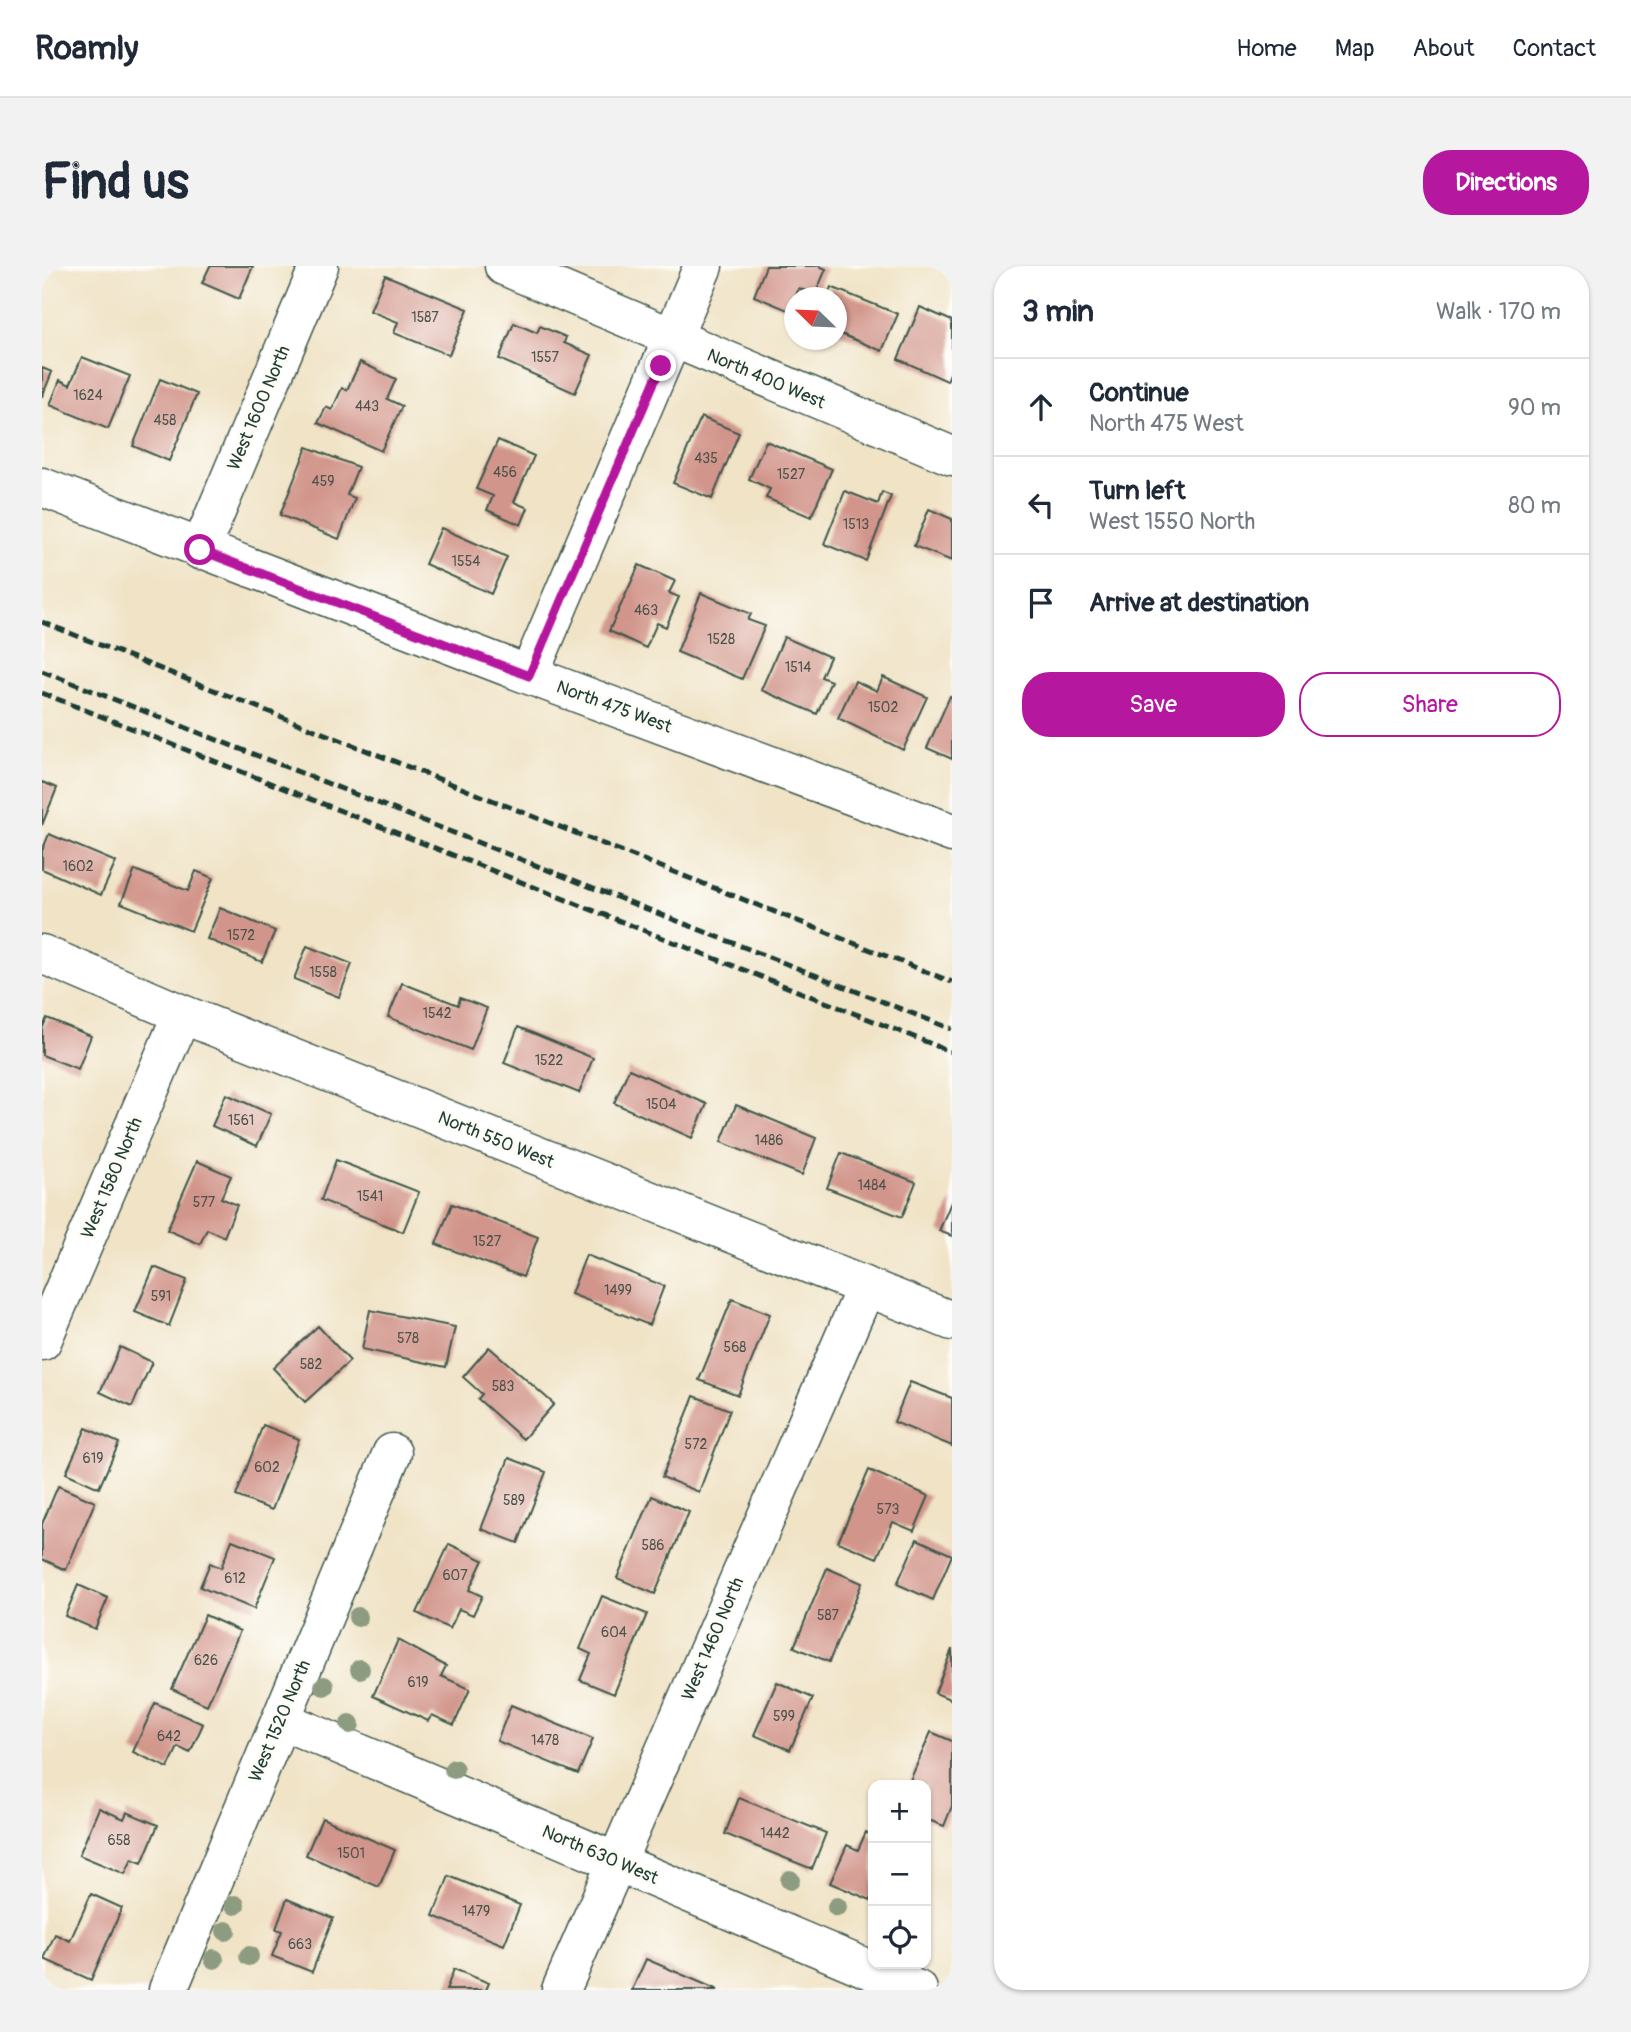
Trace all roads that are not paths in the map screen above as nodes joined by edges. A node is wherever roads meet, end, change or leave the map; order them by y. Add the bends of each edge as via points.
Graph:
1 (319, 266) edge
2 (504, 266) edge
3 (703, 266) edge
4 (673, 340) junction
5 (952, 456) edge
6 (42, 487) edge
7 (200, 550) junction
8 (529, 676) junction
9 (952, 833) edge
10 (42, 954) edge
11 (182, 1014) junction
12 (866, 1287) junction
13 (952, 1321) edge
14 (42, 1341) edge
15 (392, 1453) dead end
16 (281, 1720) junction
17 (617, 1862) junction
18 (169, 1990) edge
19 (561, 1990) edge
20 (918, 1990) edge

1 - 7 street, West 1600 North
2 - 4 street, North 400 West
3 - 4 street
4 - 5 street, North 400 West
4 - 8 street
6 - 7 street, North 475 West
7 - 8 street, North 475 West
8 - 9 street, North 475 West
10 - 11 street, North 550 West
11 - 12 street, North 550 West
11 - 14 street, West 1580 North
12 - 13 street, North 550 West
12 - 17 street, West 1460 North
15 - 16 street, West 1520 North
16 - 17 street, North 630 West
16 - 18 street, West 1520 North
17 - 19 street, West 1460 North
17 - 20 street, North 630 West

